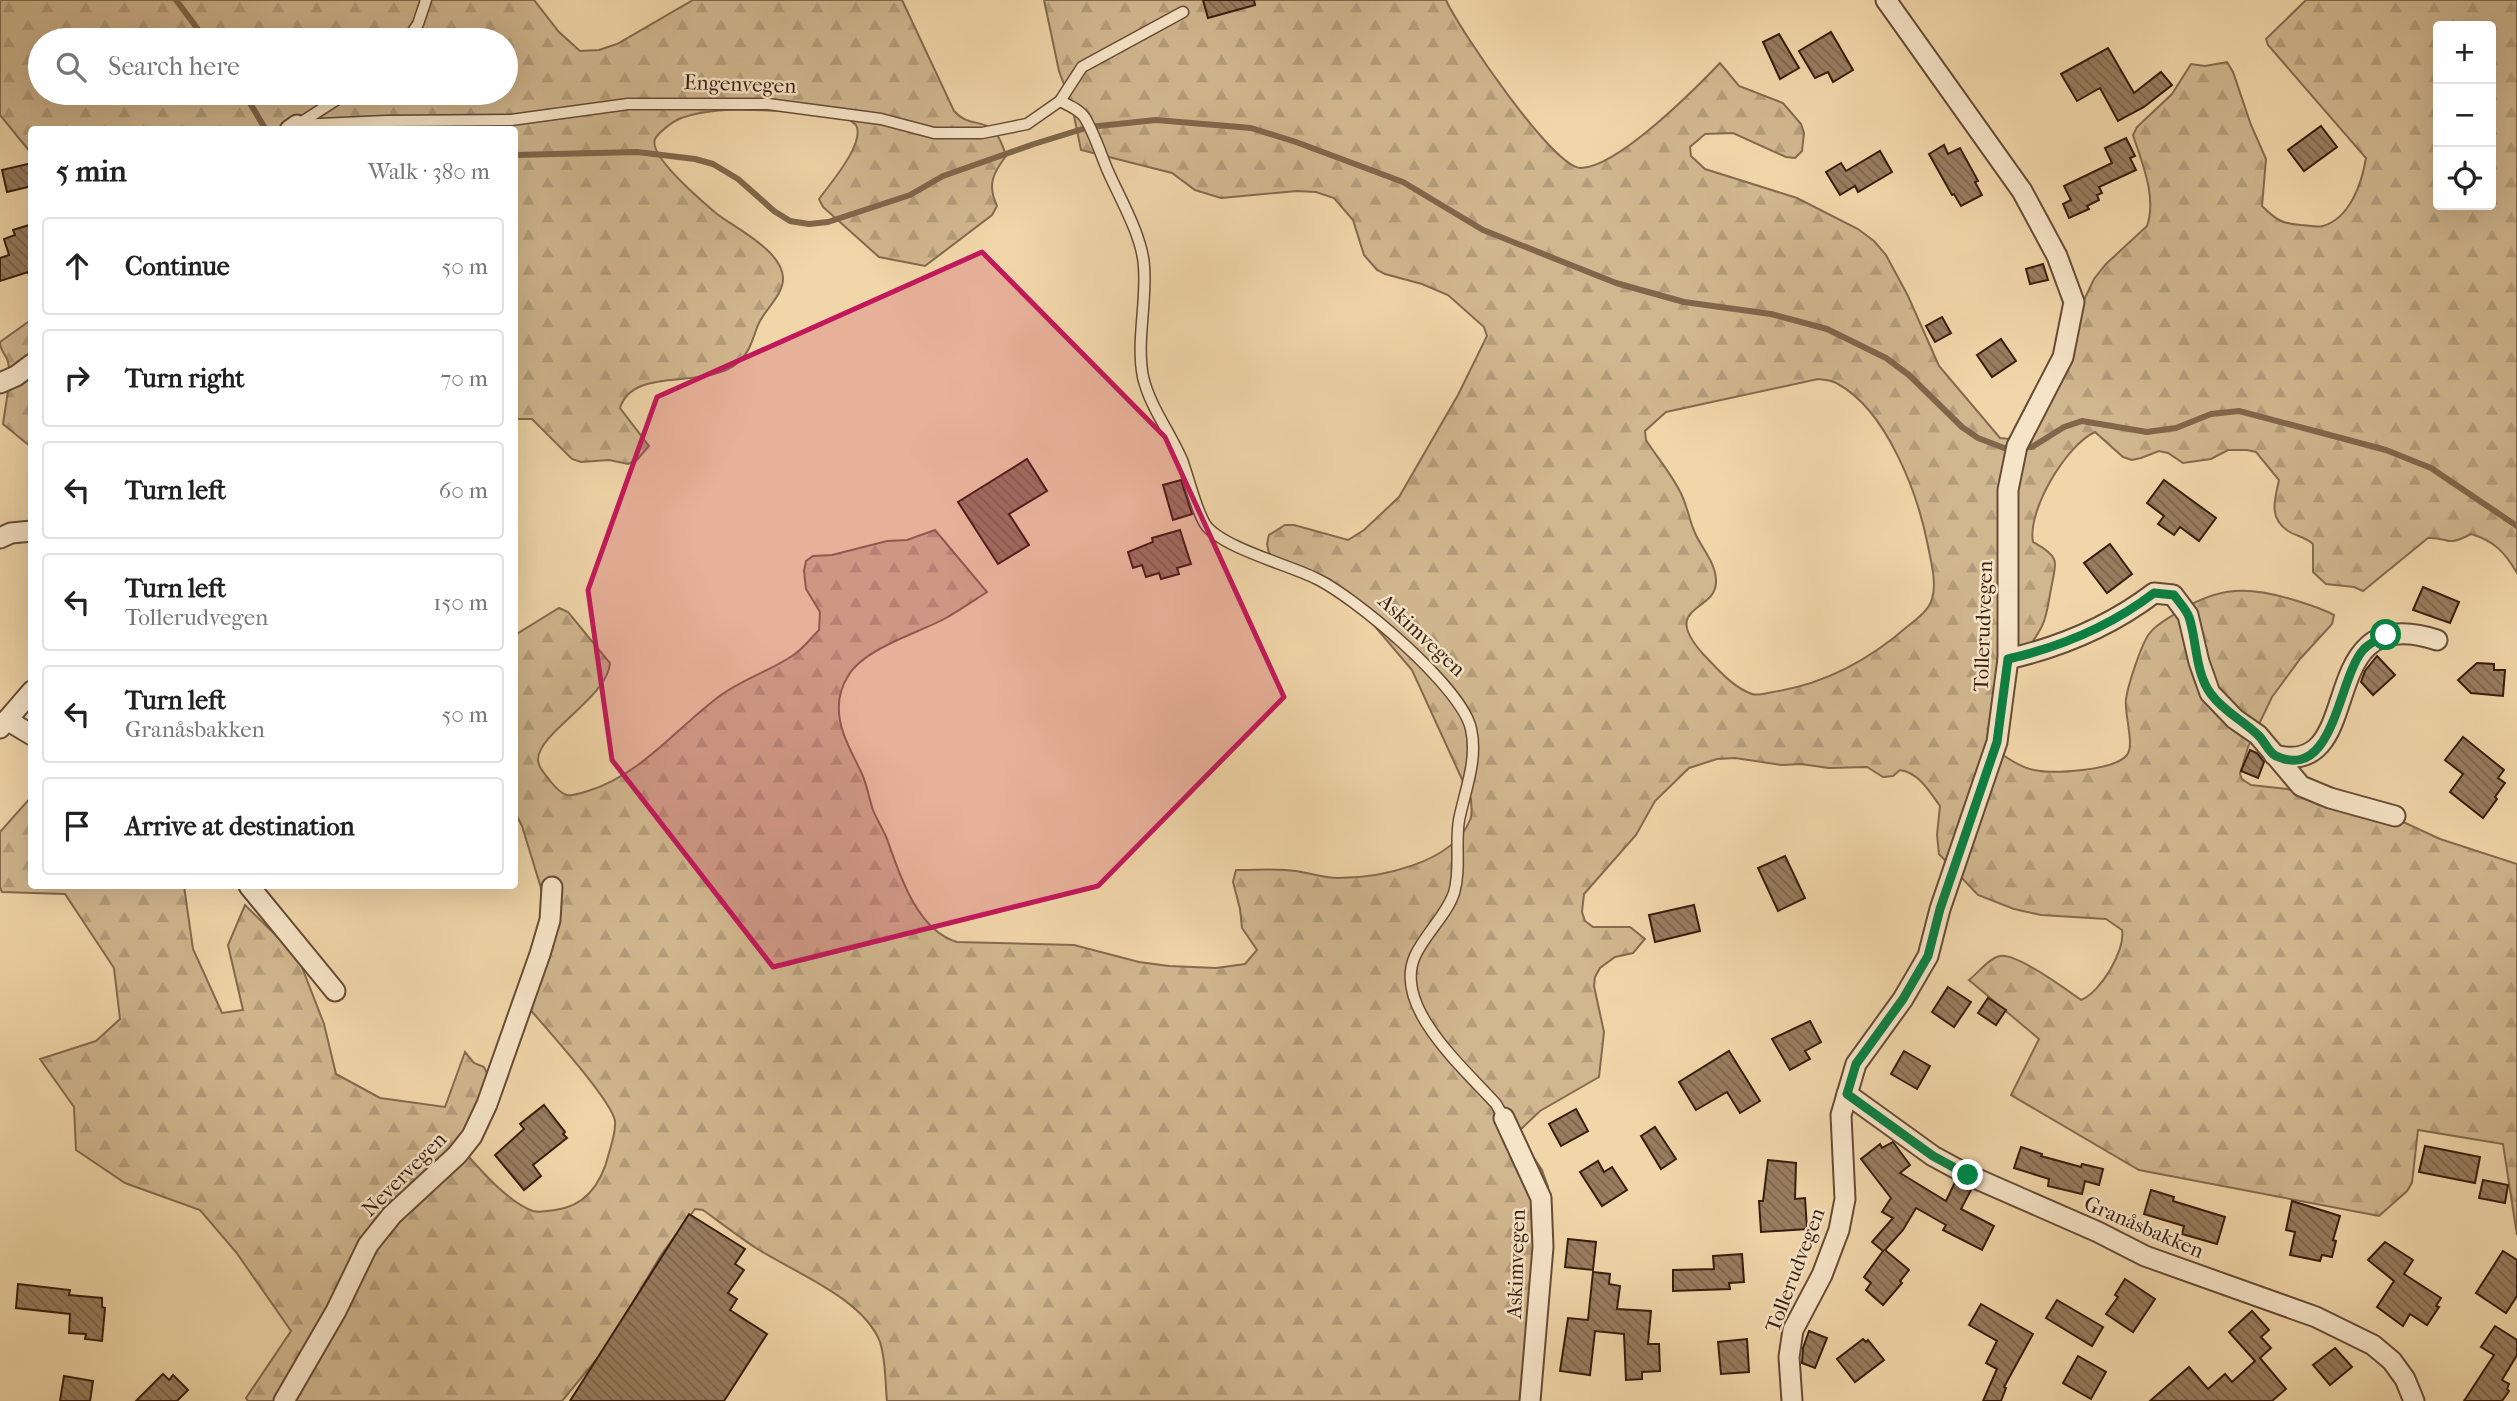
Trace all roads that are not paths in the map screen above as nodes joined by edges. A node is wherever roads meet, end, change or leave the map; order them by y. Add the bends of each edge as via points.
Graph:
1 (426, 0) edge
2 (1886, 0) edge
3 (1183, 12) dead end
4 (415, 28) edge
5 (1060, 101) junction
6 (328, 105) edge
7 (295, 126) edge
8 (308, 126) edge
9 (28, 367) edge
10 (0, 383) edge
11 (28, 531) edge
12 (0, 538) edge
13 (2437, 639) dead end
14 (2008, 659) junction
15 (28, 695) edge
16 (2, 721) edge
17 (28, 733) edge
18 (2274, 755) junction
19 (2395, 817) dead end
20 (552, 887) dead end
21 (250, 889) edge
22 (335, 991) dead end
23 (1847, 1094) junction
24 (1504, 1118) joint
25 (284, 1401) edge
26 (1531, 1401) edge
27 (1792, 1401) edge
28 (2414, 1401) edge

1 - 4 lane
2 - 14 street, Tollerudvegen via 2022,191 2057,256 2074,302 2063,357 2017,446 2008,490
3 - 5 lane, Engenvegen via 1082,67
5 - 8 lane, Engenvegen via 1027,124 982,133 934,133 881,119 768,104 628,104 511,120
5 - 24 lane, Askimvegen via 1084,116 1140,246 1143,378 1182,460 1205,524 1224,539 1339,592 1436,675 1468,717 1474,757 1459,821 1457,880 1449,904 1415,955 1410,976 1418,1011 1428,1028
6 - 7 lane, Engenvegen
9 - 10 street
11 - 12 street
13 - 18 street via 2415,632 2386,635 2364,649 2351,669 2319,749 2305,758
14 - 18 street via 2096,628 2154,593 2174,595 2188,615 2210,693
14 - 23 street, Tollerudvegen via 1997,742 1928,956 1856,1064
15 - 16 street
16 - 17 street
18 - 19 street via 2301,786
20 - 25 street, Nevervegen via 550,920 540,954 472,1136 368,1245
21 - 22 street
23 - 27 street, Tollerudvegen via 1841,1115 1845,1199 1822,1275 1793,1330 1789,1357
23 - 28 street, Granåsbakken via 1933,1156 1968,1175 2145,1256 2316,1317 2373,1345 2392,1361
24 - 26 street, Askimvegen via 1541,1199 1543,1247

